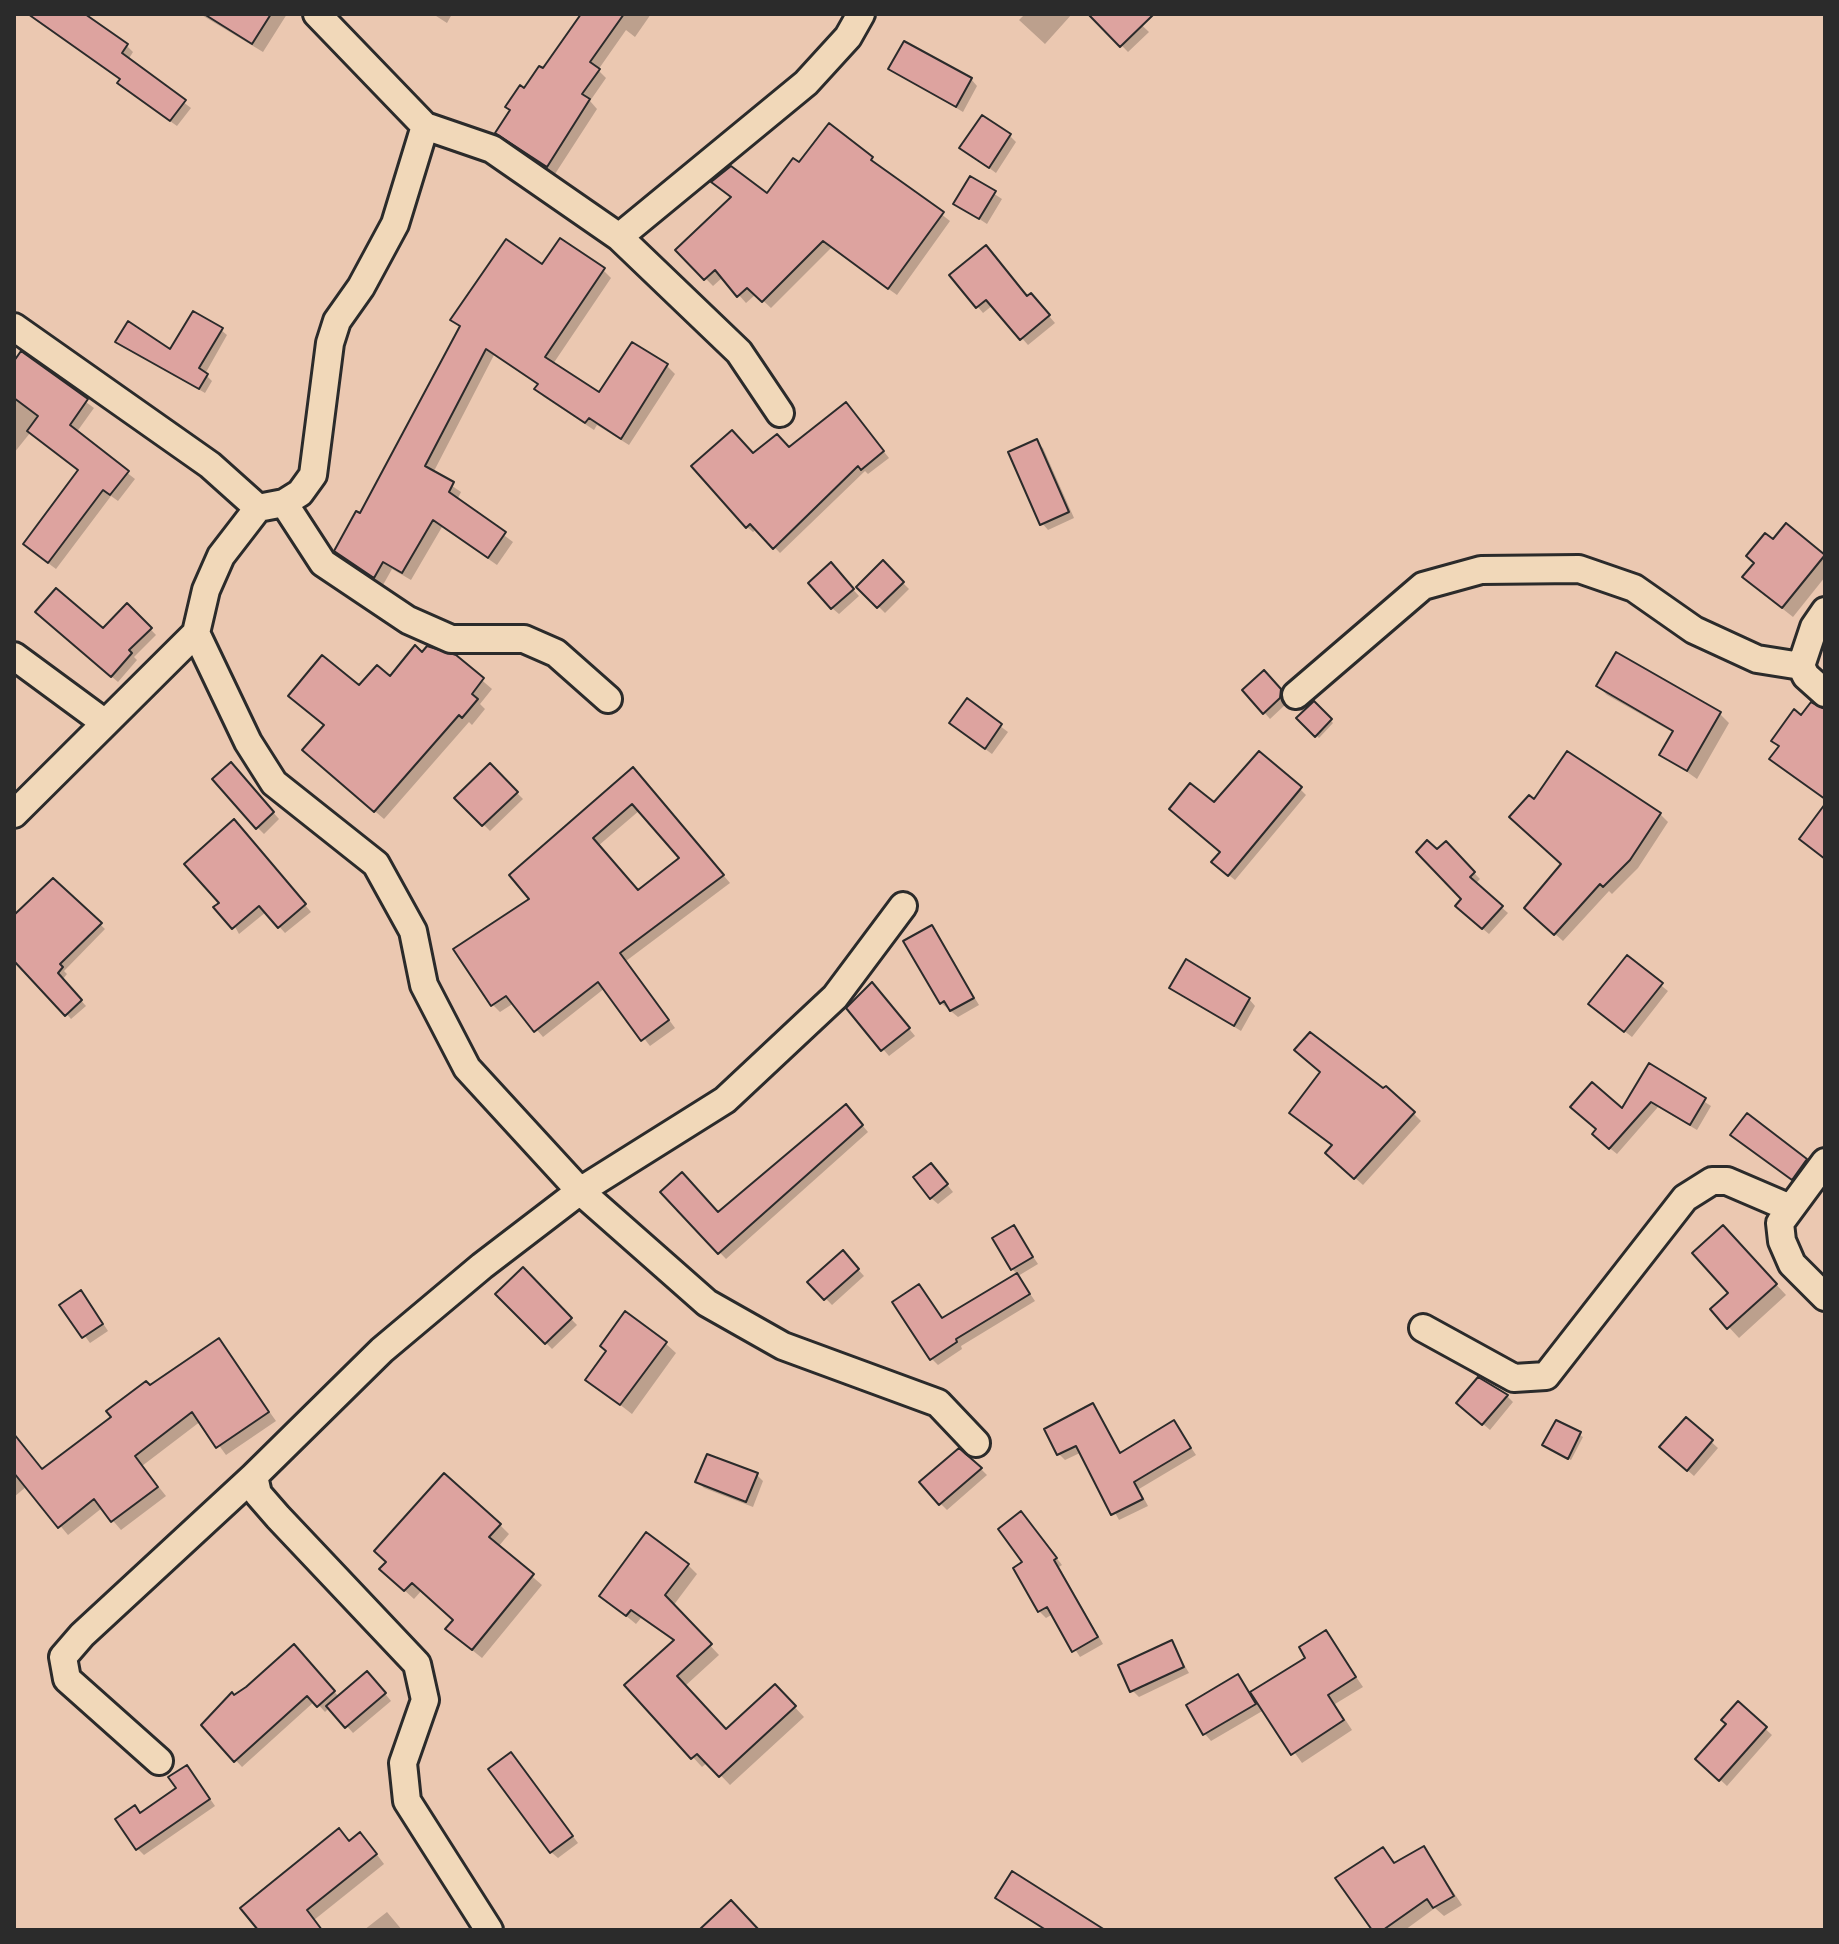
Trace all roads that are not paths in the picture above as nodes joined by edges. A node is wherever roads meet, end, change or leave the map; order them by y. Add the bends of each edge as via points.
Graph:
1 (317, 14) edge
2 (861, 14) edge
3 (425, 126) junction
4 (619, 237) junction
5 (14, 327) edge
6 (780, 413) dead end
7 (284, 503) junction
8 (258, 508) junction
9 (1825, 611) edge
10 (196, 633) junction
11 (14, 656) edge
12 (1801, 666) junction
13 (1825, 693) edge
14 (1296, 695) dead end
15 (608, 699) dead end
16 (105, 723) junction
17 (14, 814) edge
18 (903, 906) dead end
19 (1825, 1162) edge
20 (580, 1191) junction
21 (1790, 1208) junction
22 (1825, 1297) edge
23 (1423, 1328) dead end
24 (976, 1443) dead end
25 (254, 1476) junction
26 (159, 1761) dead end
27 (489, 1930) edge

1 - 3 street
2 - 4 street via 848,37 806,83
3 - 4 street via 492,149
3 - 7 street via 395,224 337,321 313,475
4 - 6 street via 739,352
5 - 8 street via 210,465
7 - 8 street
7 - 15 street via 323,563 408,620 451,639 524,639 556,653
8 - 10 street via 221,556
9 - 12 street
10 - 16 street
10 - 20 street via 248,742 274,783 376,864 413,931 424,985 467,1068
11 - 16 street
12 - 13 street
12 - 14 street via 1757,659 1694,630 1634,588 1579,569 1481,570 1423,586
16 - 17 street
18 - 20 street via 835,997 725,1100
19 - 21 street
20 - 24 street via 707,1303 783,1346 938,1403
20 - 25 street via 382,1350
21 - 22 street via 1780,1223 1782,1241 1792,1264
21 - 23 street via 1727,1181 1712,1181 1685,1198 1546,1376 1514,1378
25 - 26 street via 63,1657 67,1679
25 - 27 street via 258,1494 417,1664 425,1700 403,1763 407,1801

